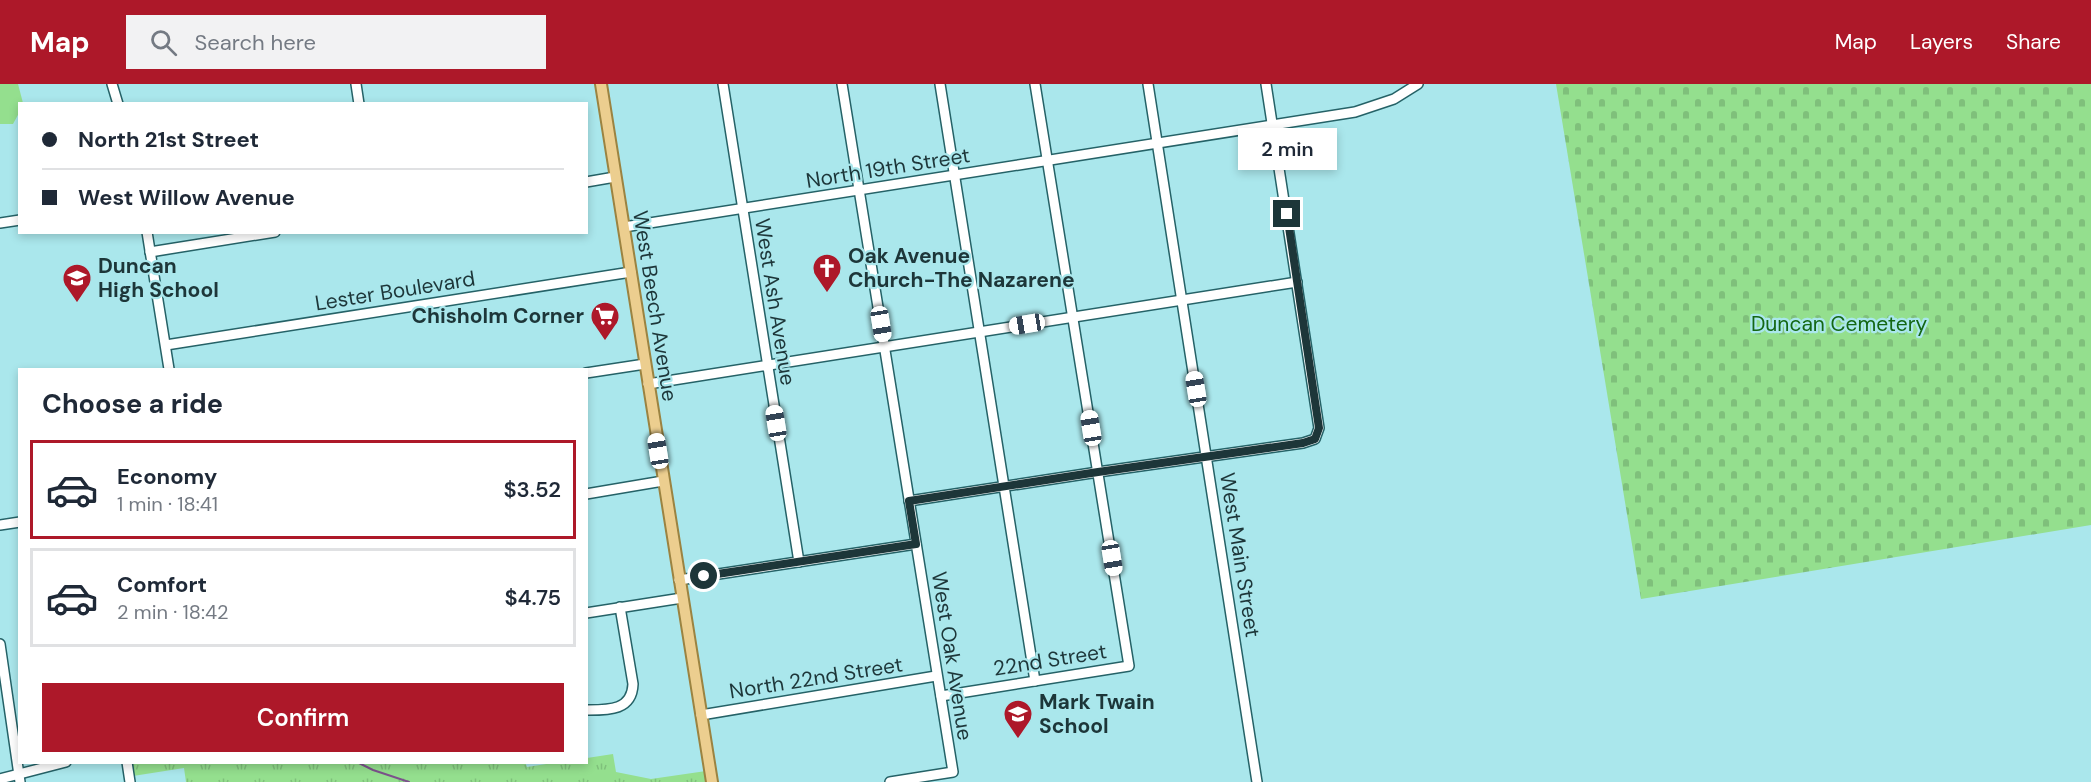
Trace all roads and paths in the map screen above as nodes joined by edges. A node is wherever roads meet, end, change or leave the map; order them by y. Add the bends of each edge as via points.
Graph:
1 (112, 84) edge
2 (356, 84) edge
3 (601, 84) edge
4 (723, 84) edge
5 (842, 84) edge
6 (940, 84) edge
7 (1035, 84) edge
8 (1148, 84) edge
9 (1266, 84) edge
10 (1418, 84) edge
11 (117, 102) edge
12 (358, 102) edge
13 (1272, 124) junction
14 (1157, 142) junction
15 (1047, 161) junction
16 (956, 175) junction
17 (615, 177) junction
18 (588, 182) edge
19 (859, 191) junction
20 (742, 210) junction
21 (18, 220) edge
22 (0, 223) edge
23 (624, 228) junction
24 (147, 234) edge
25 (262, 234) edge
26 (150, 252) junction
27 (631, 272) junction
28 (1298, 282) junction
29 (1182, 299) junction
30 (1074, 316) junction
31 (980, 331) junction
32 (166, 345) junction
33 (884, 346) junction
34 (645, 364) junction
35 (766, 366) junction
36 (170, 368) edge
37 (588, 374) edge
38 (648, 384) junction
39 (1206, 456) junction
40 (1098, 472) junction
41 (663, 482) junction
42 (1005, 487) junction
43 (588, 494) edge
44 (909, 501) junction
45 (18, 522) edge
46 (0, 525) edge
47 (916, 544) junction
48 (799, 562) junction
49 (679, 580) junction
50 (682, 598) junction
51 (620, 607) junction
52 (588, 613) edge
53 (0, 644) edge
54 (936, 676) junction
55 (1035, 681) junction
56 (941, 696) junction
57 (588, 710) edge
58 (701, 715) junction
59 (60, 764) edge
60 (126, 764) edge
61 (20, 778) edge
62 (0, 779) edge
63 (130, 782) edge
64 (712, 782) edge
65 (890, 782) edge
66 (1257, 782) edge

1 - 11 street
2 - 12 street
3 - 17 main road, West Beech Avenue
4 - 20 street, West Ash Avenue
5 - 19 street, West Oak Avenue
6 - 16 street
7 - 15 street
8 - 14 street, West Main Street
9 - 13 street
10 - 13 street, North 19th Street via 1377,106
13 - 14 street, North 19th Street
13 - 28 street
14 - 15 street, North 19th Street
14 - 29 street, West Main Street
15 - 16 street, North 19th Street
15 - 30 street
16 - 19 street, North 19th Street
16 - 31 street
17 - 18 street
17 - 23 main road, West Beech Avenue
19 - 20 street, North 19th Street
19 - 33 street, West Oak Avenue
20 - 23 street, North 19th Street
20 - 35 street, West Ash Avenue
21 - 22 street
23 - 27 main road, West Beech Avenue
24 - 26 street
25 - 26 street
26 - 32 street
27 - 32 street, Lester Boulevard
27 - 34 main road, West Beech Avenue
28 - 29 street
28 - 39 street via 1319,428 1315,439
29 - 30 street
29 - 39 street, West Main Street
30 - 31 street
30 - 40 street
31 - 33 street
31 - 42 street
32 - 36 street
33 - 35 street
33 - 44 street, West Oak Avenue
34 - 37 street
34 - 38 main road, West Beech Avenue
35 - 38 street
35 - 48 street, West Ash Avenue
38 - 41 main road, West Beech Avenue
39 - 40 street
39 - 66 street, West Main Street
40 - 42 street
40 - 55 street, 22nd Street via 1129,666
41 - 43 street
41 - 49 main road, West Beech Avenue
42 - 44 street
42 - 55 street
44 - 47 street, West Oak Avenue
45 - 46 street
47 - 48 street
47 - 54 street, West Oak Avenue
48 - 49 street
49 - 50 main road, West Beech Avenue
50 - 51 street
50 - 58 main road, West Beech Avenue
51 - 52 street
51 - 57 street via 632,694 620,706
53 - 61 street
54 - 56 street, West Oak Avenue
54 - 58 street, North 22nd Street
55 - 56 street, 22nd Street
56 - 65 street, West Oak Avenue via 952,772
58 - 64 main road, West Beech Avenue
59 - 61 street
60 - 63 street
61 - 62 street

